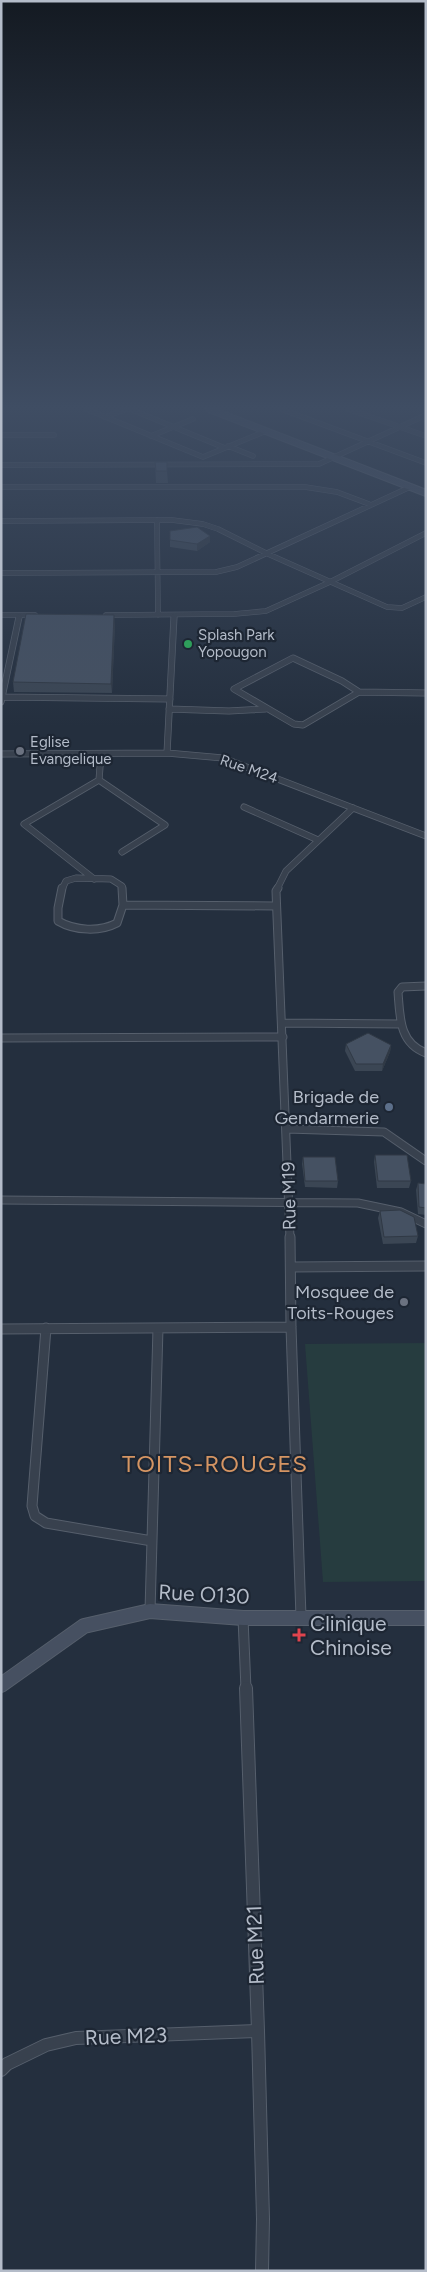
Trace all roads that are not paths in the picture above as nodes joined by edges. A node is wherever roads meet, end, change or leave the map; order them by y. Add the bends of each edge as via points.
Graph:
1 (347, 515) edge
2 (1, 520) edge
3 (157, 520) junction
4 (426, 533) edge
5 (268, 554) junction
6 (157, 572) junction
7 (1, 573) edge
8 (330, 582) junction
9 (426, 597) edge
10 (1, 615) edge
11 (20, 615) junction
12 (40, 615) edge
13 (99, 615) edge
14 (158, 615) junction
15 (174, 615) junction
16 (359, 692) junction
17 (426, 693) edge
18 (2, 699) edge
19 (170, 699) junction
20 (237, 702) junction
21 (169, 709) junction
22 (267, 709) junction
23 (167, 753) junction
24 (1, 754) edge
25 (101, 754) junction
26 (99, 780) junction
27 (244, 807) dead end
28 (353, 808) junction
29 (426, 836) edge
30 (318, 840) junction
31 (122, 852) dead end
32 (94, 879) junction
33 (123, 905) junction
34 (275, 906) junction
35 (426, 986) edge
36 (282, 1024) junction
37 (401, 1024) junction
38 (283, 1037) junction
39 (1, 1038) edge
40 (426, 1053) edge
41 (287, 1129) junction
42 (424, 1157) edge
43 (1, 1200) edge
44 (290, 1202) junction
45 (426, 1224) edge
46 (426, 1266) edge
47 (290, 1267) junction
48 (291, 1327) junction
49 (46, 1328) junction
50 (158, 1328) junction
51 (1, 1329) edge
52 (152, 1541) junction
53 (150, 1612) junction
54 (301, 1617) junction
55 (243, 1618) junction
56 (426, 1618) edge
57 (1, 1685) edge
58 (258, 2032) junction
59 (1, 2070) edge
60 (262, 2271) edge

1 - 5 street
2 - 3 street
3 - 5 street via 218,528
3 - 6 street
4 - 8 street
5 - 6 street via 216,572
5 - 8 street
6 - 7 street
6 - 14 street
8 - 9 street via 395,609
8 - 15 street via 266,611
10 - 11 street
11 - 12 street
11 - 18 street
13 - 14 street
14 - 15 street
15 - 19 street
16 - 17 street
16 - 20 street via 293,658 234,689
16 - 22 street via 303,725 294,724
18 - 19 street
19 - 21 street
20 - 21 street via 229,712
20 - 22 street
20 - 22 street
21 - 23 street
23 - 25 street, Rue M24
23 - 28 street, Rue M24 via 226,759
24 - 25 street, Rue M24
25 - 26 street
26 - 31 street via 165,824
26 - 32 street via 24,824
27 - 30 street
28 - 29 street, Rue M24
28 - 30 street, Rue M19
30 - 34 street, Rue M19 via 286,871 276,891
32 - 33 street via 117,881 123,890
32 - 33 street via 76,878 64,882 58,921 72,928 108,928 117,923
33 - 34 street
34 - 36 street, Rue M19
35 - 37 street via 400,989
36 - 37 street
36 - 38 street, Rue M19
37 - 40 street via 410,1046
38 - 39 street
38 - 41 street, Rue M19
41 - 42 street via 384,1132
41 - 44 street, Rue M19
43 - 44 street
44 - 45 street via 366,1204 402,1212
44 - 47 street, Rue M19
46 - 47 street
47 - 48 street, Rue M19
48 - 50 street
48 - 54 street, Rue M19
49 - 50 street
49 - 51 street
49 - 52 street via 32,1506 35,1516 46,1523
50 - 52 street
52 - 53 street
53 - 55 street, Rue O130
53 - 57 street, Rue O130 via 84,1626
54 - 55 street, Rue O130
54 - 56 street, Rue O130
55 - 58 street, Rue M21
58 - 59 street, Rue M23 via 76,2038 46,2045
58 - 60 street, Rue M21

